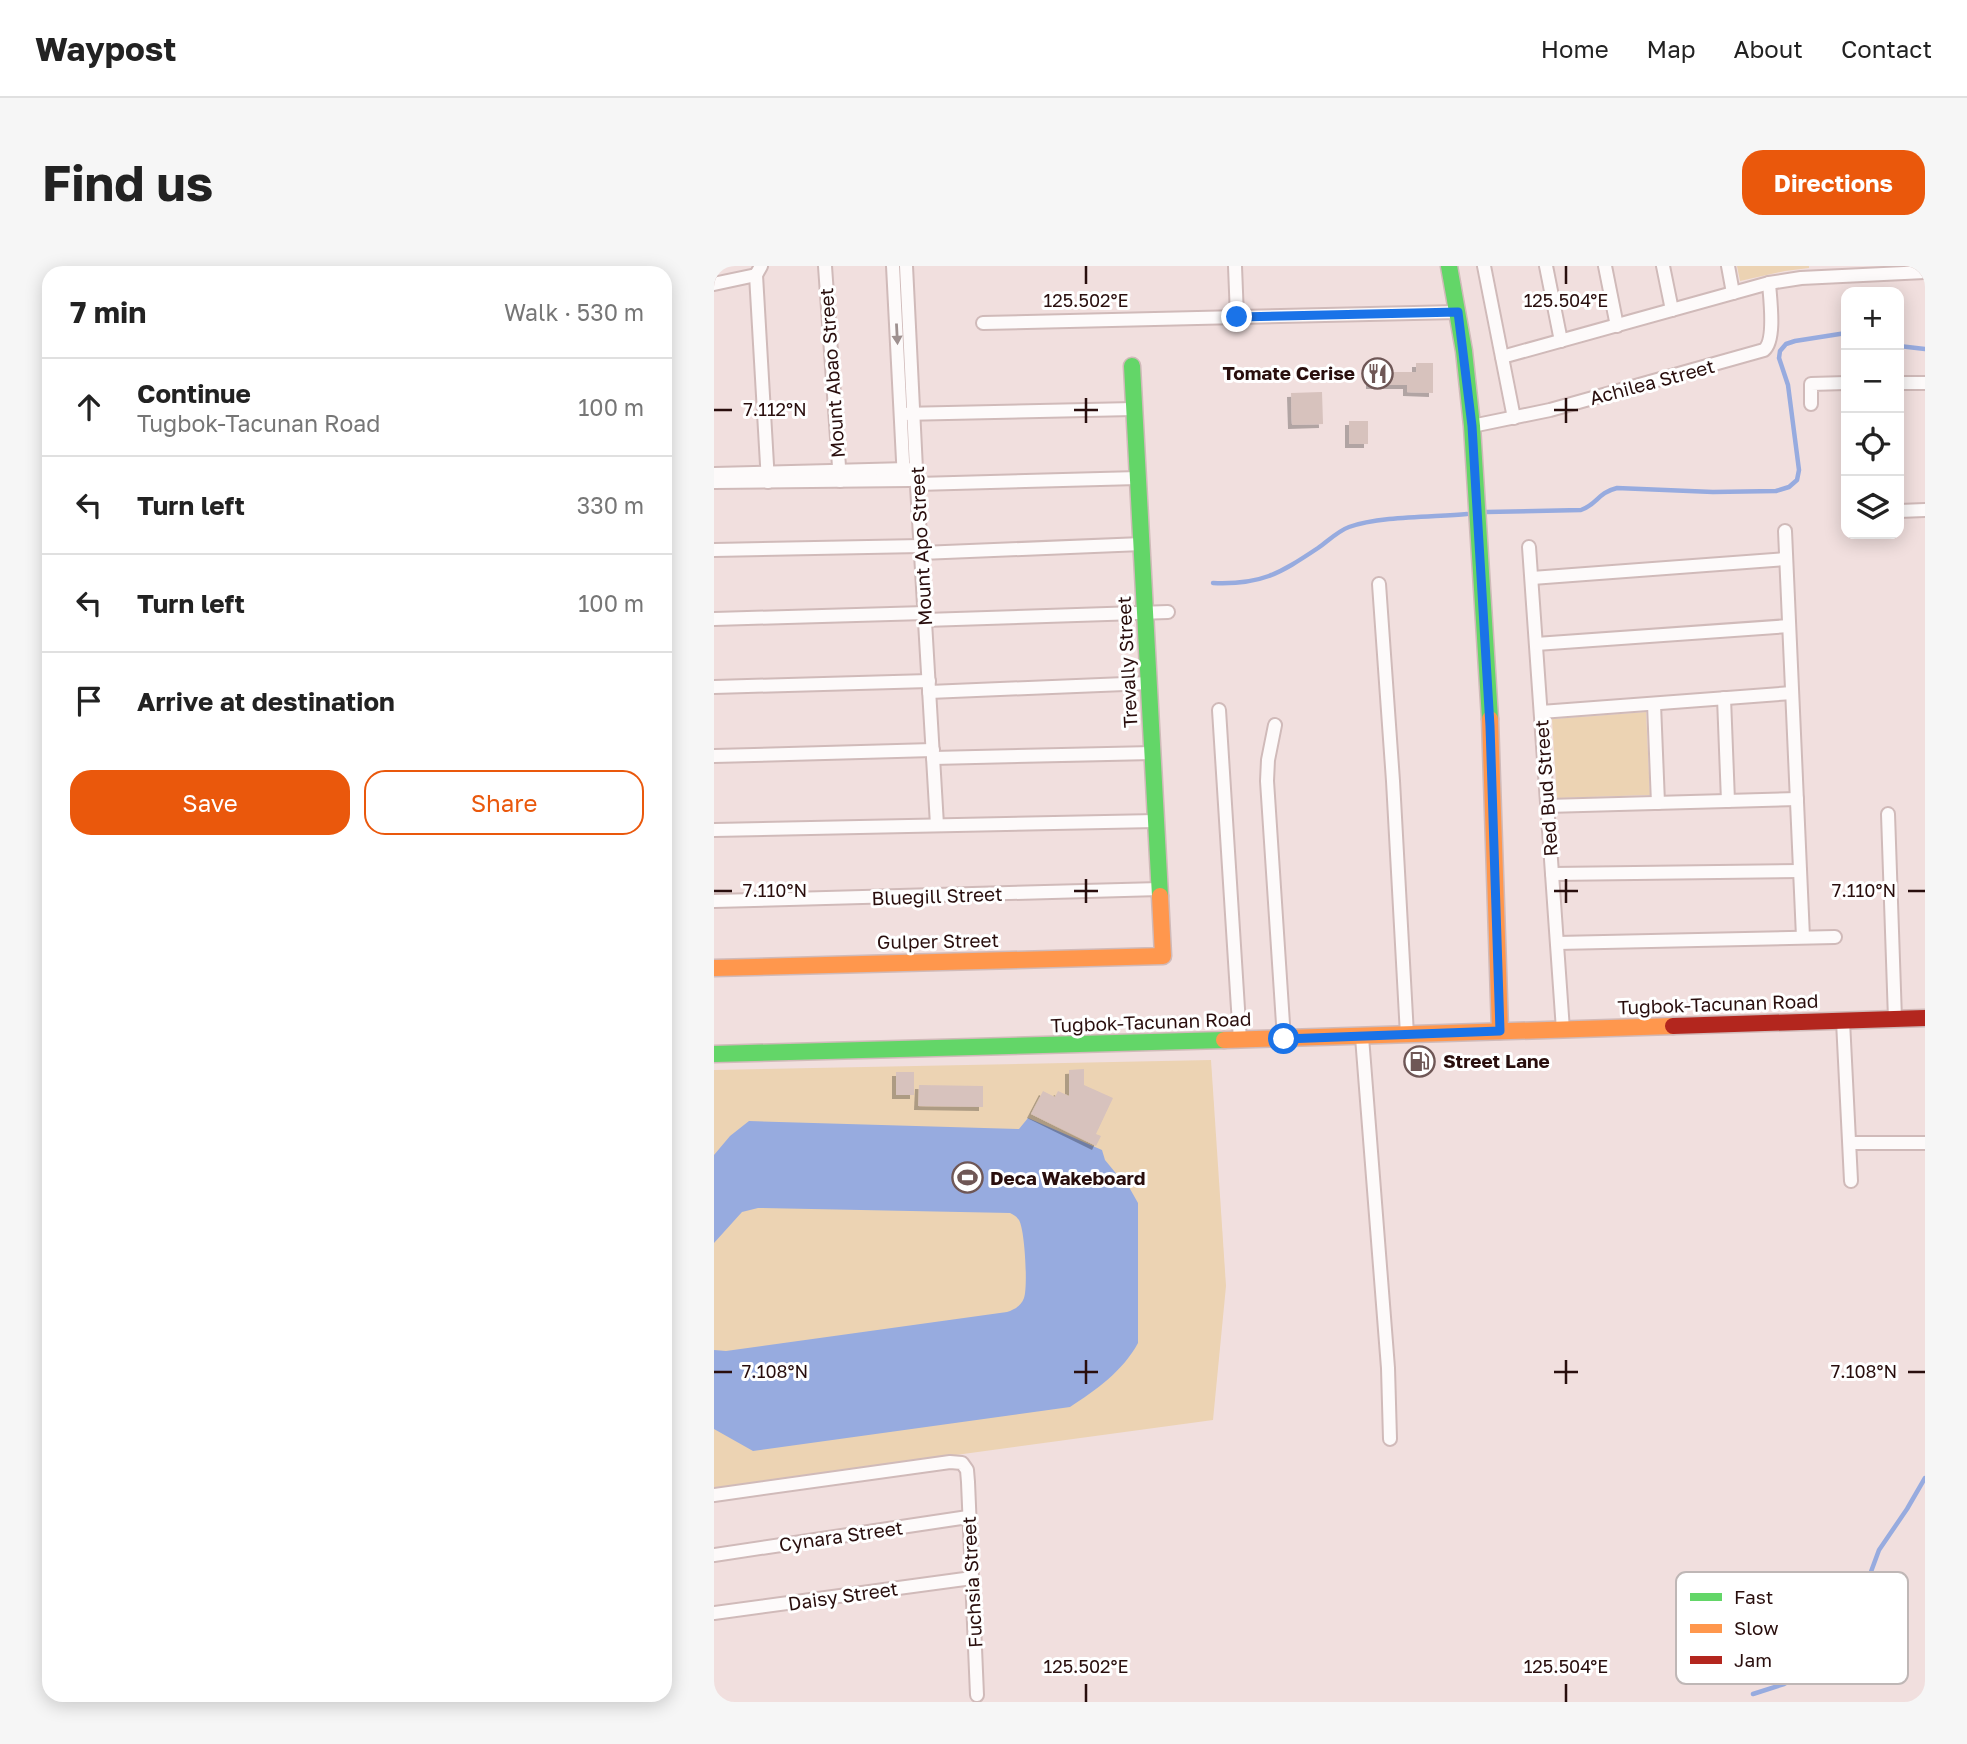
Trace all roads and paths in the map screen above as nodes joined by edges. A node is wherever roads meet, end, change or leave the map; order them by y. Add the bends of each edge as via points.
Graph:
1 (825, 266) edge
2 (893, 266) edge
3 (906, 266) edge
4 (1235, 266) edge
5 (1449, 266) edge
6 (1484, 266) edge
7 (1546, 266) edge
8 (1605, 266) edge
9 (1663, 266) edge
10 (1728, 266) edge
11 (1876, 270) edge
12 (758, 271) edge
13 (1816, 271) edge
14 (1925, 272) edge
15 (714, 284) edge
16 (1769, 284) junction
17 (1733, 293) junction
18 (1672, 310) junction
19 (1458, 312) junction
20 (1237, 317) junction
21 (983, 323) dead end
22 (1616, 326) junction
23 (1561, 341) junction
24 (1502, 358) junction
25 (1132, 366) dead end
26 (1841, 383) edge
27 (1904, 383) edge
28 (1925, 383) edge
29 (1811, 404) dead end
30 (1134, 409) junction
31 (907, 414) junction
32 (1514, 418) junction
33 (1472, 426) junction
34 (714, 474) edge
35 (839, 475) junction
36 (911, 476) junction
37 (768, 477) junction
38 (1138, 478) junction
39 (714, 482) edge
40 (1925, 510) edge
41 (1904, 511) edge
42 (1785, 531) dead end
43 (1142, 544) junction
44 (1529, 547) dead end
45 (921, 549) junction
46 (714, 550) edge
47 (1786, 559) junction
48 (1531, 578) junction
49 (1379, 584) dead end
50 (1145, 612) junction
51 (1168, 612) dead end
52 (925, 617) junction
53 (714, 618) edge
54 (1789, 626) junction
55 (1536, 644) junction
56 (1149, 683) junction
57 (929, 686) junction
58 (714, 687) edge
59 (1792, 693) junction
60 (1724, 698) junction
61 (1654, 704) junction
62 (1219, 710) dead end
63 (1541, 712) junction
64 (1275, 725) dead end
65 (1153, 753) junction
66 (933, 754) junction
67 (714, 756) edge
68 (1797, 799) junction
69 (1728, 801) junction
70 (1658, 803) junction
71 (1547, 806) junction
72 (1888, 814) dead end
73 (1156, 821) junction
74 (937, 825) junction
75 (714, 830) edge
76 (1800, 871) junction
77 (1552, 874) junction
78 (1160, 889) junction
79 (714, 901) edge
80 (1803, 937) junction
81 (1835, 937) dead end
82 (1557, 943) junction
83 (1163, 956) joint
84 (714, 968) edge
85 (1925, 1018) edge
86 (1895, 1019) junction
87 (1843, 1021) junction
88 (1563, 1030) junction
89 (1500, 1031) junction
90 (1407, 1035) junction
91 (1363, 1037) junction
92 (1284, 1039) junction
93 (1240, 1040) junction
94 (714, 1054) edge
95 (1850, 1143) junction
96 (1925, 1143) edge
97 (1851, 1181) dead end
98 (1390, 1439) dead end
99 (714, 1495) edge
100 (968, 1517) junction
101 (714, 1555) edge
102 (972, 1578) junction
103 (714, 1614) edge
104 (977, 1695) dead end

1 - 35 street, Mount Abao Street
2 -> 31 street, Mount Apo Street
3 - 31 street, Mount Apo Street
4 - 20 street
5 - 19 street
6 - 24 street
7 - 23 street
8 - 22 street
9 - 18 street
10 - 17 street
11 - 13 street
11 - 14 street
12 - 15 street
12 - 37 street
13 - 16 street
16 - 17 street
16 - 32 street, Achilea Street via 1771,336 1764,350
17 - 18 street
18 - 22 street
19 - 20 street
19 - 33 street
20 - 21 street
22 - 23 street
23 - 24 street
24 - 32 street
25 - 30 street, Trevally Street
26 - 29 street via 1811,384
27 - 28 street
30 - 31 street
30 - 38 street, Trevally Street
31 - 36 street, Mount Apo Street
32 - 33 street, Achilea Street
33 - 89 street via 1490,726
34 - 37 street
35 - 36 street
35 - 37 street
36 - 38 street
36 - 45 street, Mount Apo Street
37 - 39 street
38 - 43 street, Trevally Street
40 - 41 street
42 - 47 street
43 - 45 street
43 - 50 street, Trevally Street
44 - 48 street, Red Bud Street
45 - 46 street
45 - 52 street, Mount Apo Street
47 - 48 street
47 - 54 street
48 - 55 street, Red Bud Street
49 - 90 street
50 - 51 street
50 - 52 street
50 - 56 street, Trevally Street
52 - 53 street
52 - 57 street, Mount Apo Street
54 - 55 street
54 - 59 street
55 - 63 street, Red Bud Street
56 - 57 street
56 - 65 street, Trevally Street
57 - 58 street
57 - 66 street, Mount Apo Street
59 - 60 street
59 - 68 street
60 - 61 street
60 - 69 street
61 - 63 street
61 - 70 street
62 - 93 street
63 - 71 street, Red Bud Street
64 - 92 street via 1267,781
65 - 66 street
65 - 73 street, Trevally Street
66 - 67 street
66 - 74 street, Mount Apo Street
68 - 69 street
68 - 76 street
69 - 70 street
70 - 71 street
71 - 77 street, Red Bud Street
72 - 86 street
73 - 74 street
73 - 78 street, Trevally Street
74 - 75 street
76 - 77 street
76 - 80 street
77 - 82 street, Red Bud Street
78 - 79 street, Bluegill Street
78 - 83 street, Trevally Street
80 - 81 street
80 - 82 street
82 - 88 street, Red Bud Street
83 - 84 street, Gulper Street
85 - 86 street, Tugbok-Tacunan Road
86 - 87 street, Tugbok-Tacunan Road
87 - 88 street, Tugbok-Tacunan Road
87 - 95 street
88 - 89 street, Tugbok-Tacunan Road
89 - 90 street, Tugbok-Tacunan Road
90 - 91 street, Tugbok-Tacunan Road
91 - 92 street, Tugbok-Tacunan Road
91 - 98 street
92 - 93 street, Tugbok-Tacunan Road
93 - 94 street, Tugbok-Tacunan Road
95 - 96 street
95 - 97 street
99 - 100 street, Fuchsia Street via 950,1462 961,1463 967,1470
100 - 101 street, Cynara Street
100 - 102 street, Fuchsia Street
102 - 103 street, Daisy Street
102 - 104 street, Fuchsia Street

